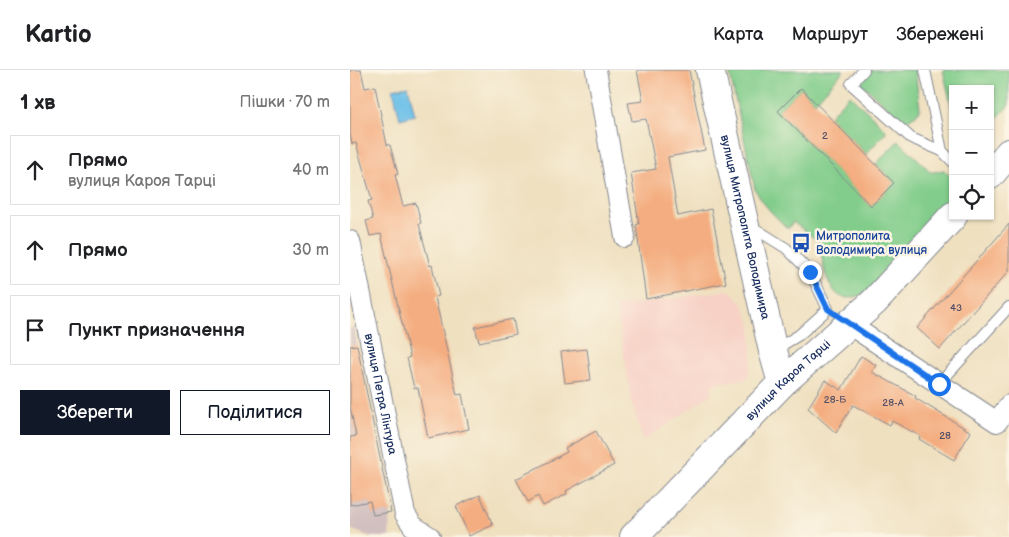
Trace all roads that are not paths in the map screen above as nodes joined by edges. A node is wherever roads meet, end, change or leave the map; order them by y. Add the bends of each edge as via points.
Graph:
1 (596, 70) edge
2 (710, 70) edge
3 (864, 70) edge
4 (925, 70) edge
5 (942, 151) junction
6 (1009, 153) edge
7 (949, 158) edge
8 (994, 170) edge
9 (949, 220) edge
10 (745, 226) junction
11 (626, 237) dead end
12 (350, 241) edge
13 (1009, 307) edge
14 (839, 317) junction
15 (773, 351) junction
16 (782, 383) junction
17 (939, 384) junction
18 (1009, 405) edge
19 (430, 537) edge
20 (634, 537) edge

1 - 11 street
2 - 10 street, вулиця Митрополита Володимира
3 - 5 lane via 851,84 911,138
4 - 5 lane
5 - 7 lane
6 - 8 street
9 - 14 street, вулиця Кароя Тарці via 874,302
10 - 14 lane via 786,248 810,272
10 - 15 street, вулиця Митрополита Володимира
12 - 19 street, вулиця Петра Лінтура via 405,514 414,526
13 - 17 lane
14 - 15 lane
14 - 16 street, вулиця Кароя Тарці
14 - 17 street
15 - 16 street, вулиця Митрополита Володимира
16 - 20 street, вулиця Кароя Тарці
17 - 18 street via 997,422

